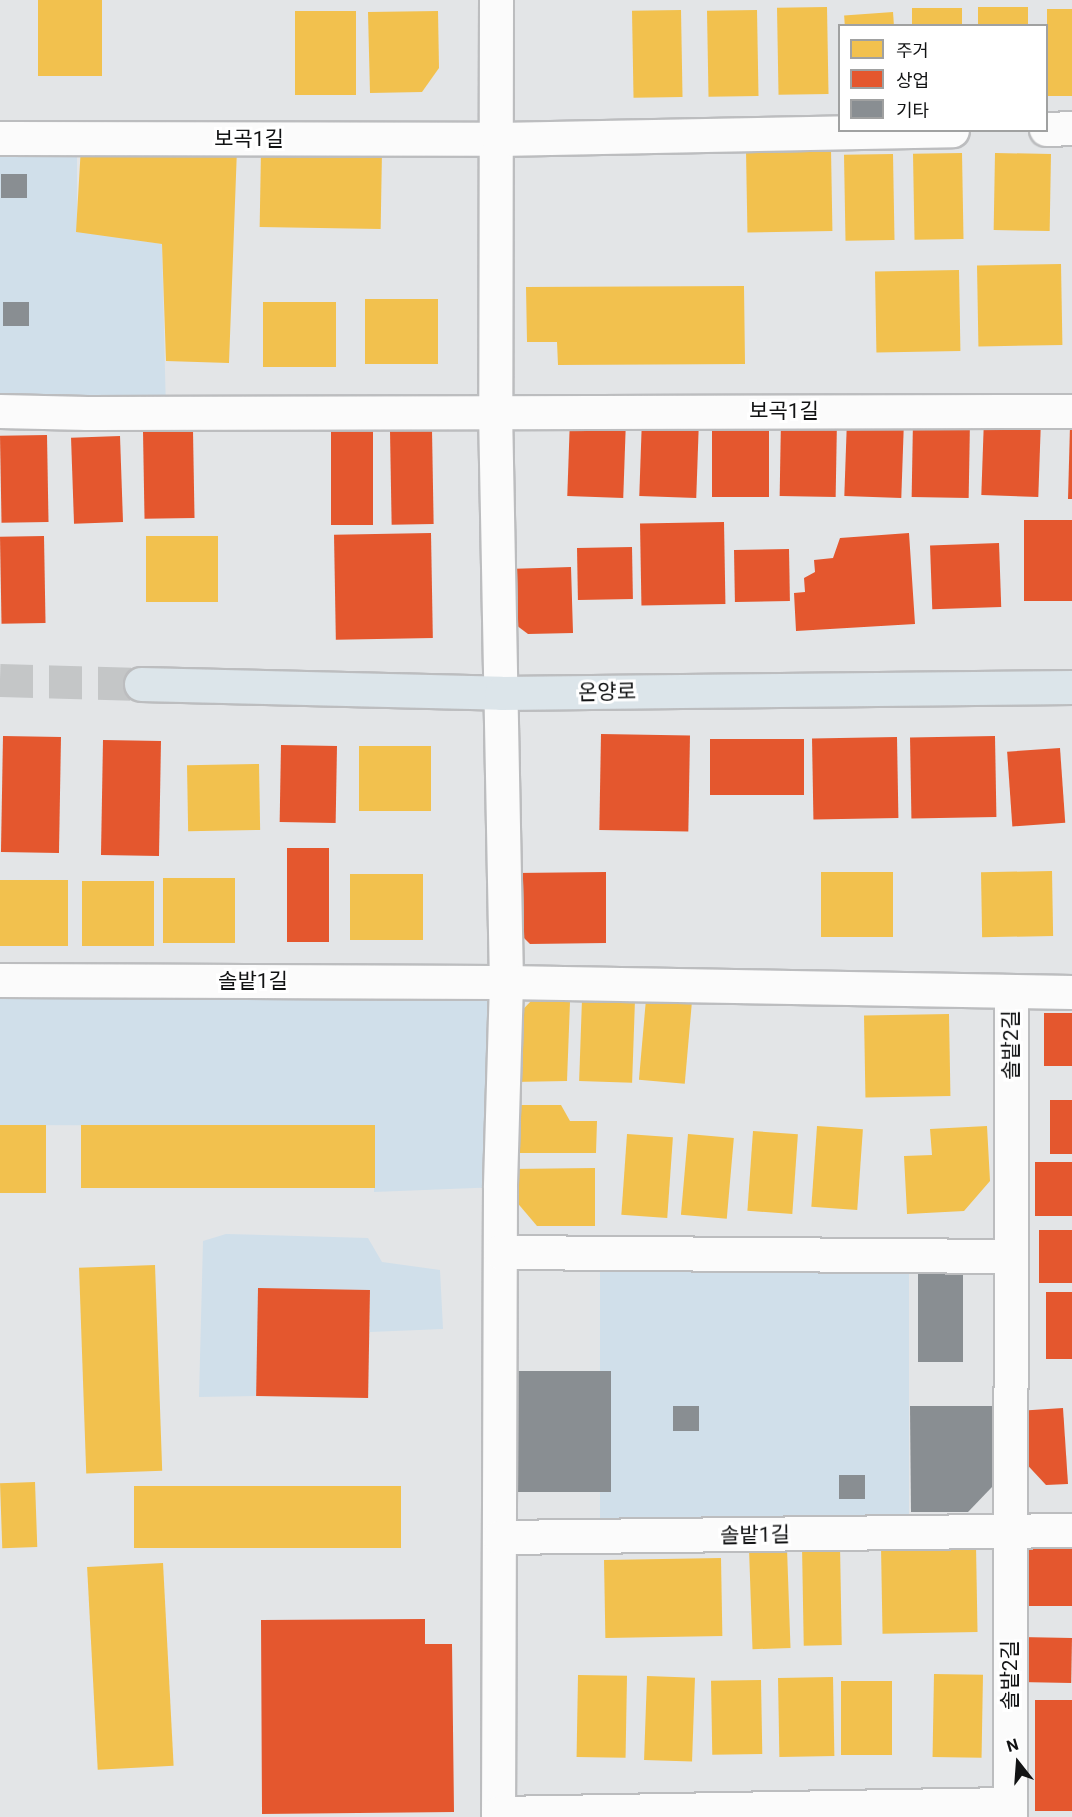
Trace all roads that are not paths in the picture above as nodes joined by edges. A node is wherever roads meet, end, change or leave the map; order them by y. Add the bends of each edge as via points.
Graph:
1 (496, 0) edge
2 (1072, 128) edge
3 (1048, 129) edge
4 (851, 132) edge
5 (0, 138) edge
6 (498, 139) junction
7 (495, 410) junction
8 (0, 411) edge
9 (1072, 411) edge
10 (141, 684) tunnel mouth
11 (1072, 687) edge
12 (501, 693) junction
13 (0, 980) edge
14 (506, 982) junction
15 (1011, 992) junction
16 (1072, 992) edge
17 (500, 1252) junction
18 (1011, 1256) junction
19 (1072, 1530) edge
20 (1011, 1532) junction
21 (499, 1537) junction
22 (1010, 1810) edge
23 (498, 1815) edge

1 - 6 street
2 - 3 street
4 - 6 street, 보곡1길
5 - 6 street, 보곡1길
6 - 7 street
7 - 8 street, 보곡1길
7 - 9 street, 보곡1길
7 - 12 street
10 - 12 main road, 온양로
11 - 12 main road, 온양로
12 - 14 street
13 - 14 street, 솔밭1길
14 - 15 street, 솔밭2길
14 - 17 street
15 - 16 street
15 - 18 street, 솔밭2길
17 - 18 street
17 - 21 street
18 - 20 street, 솔밭2길
19 - 20 street
20 - 21 street, 솔밭1길
20 - 22 street, 솔밭2길
21 - 23 street
22 - 23 street

